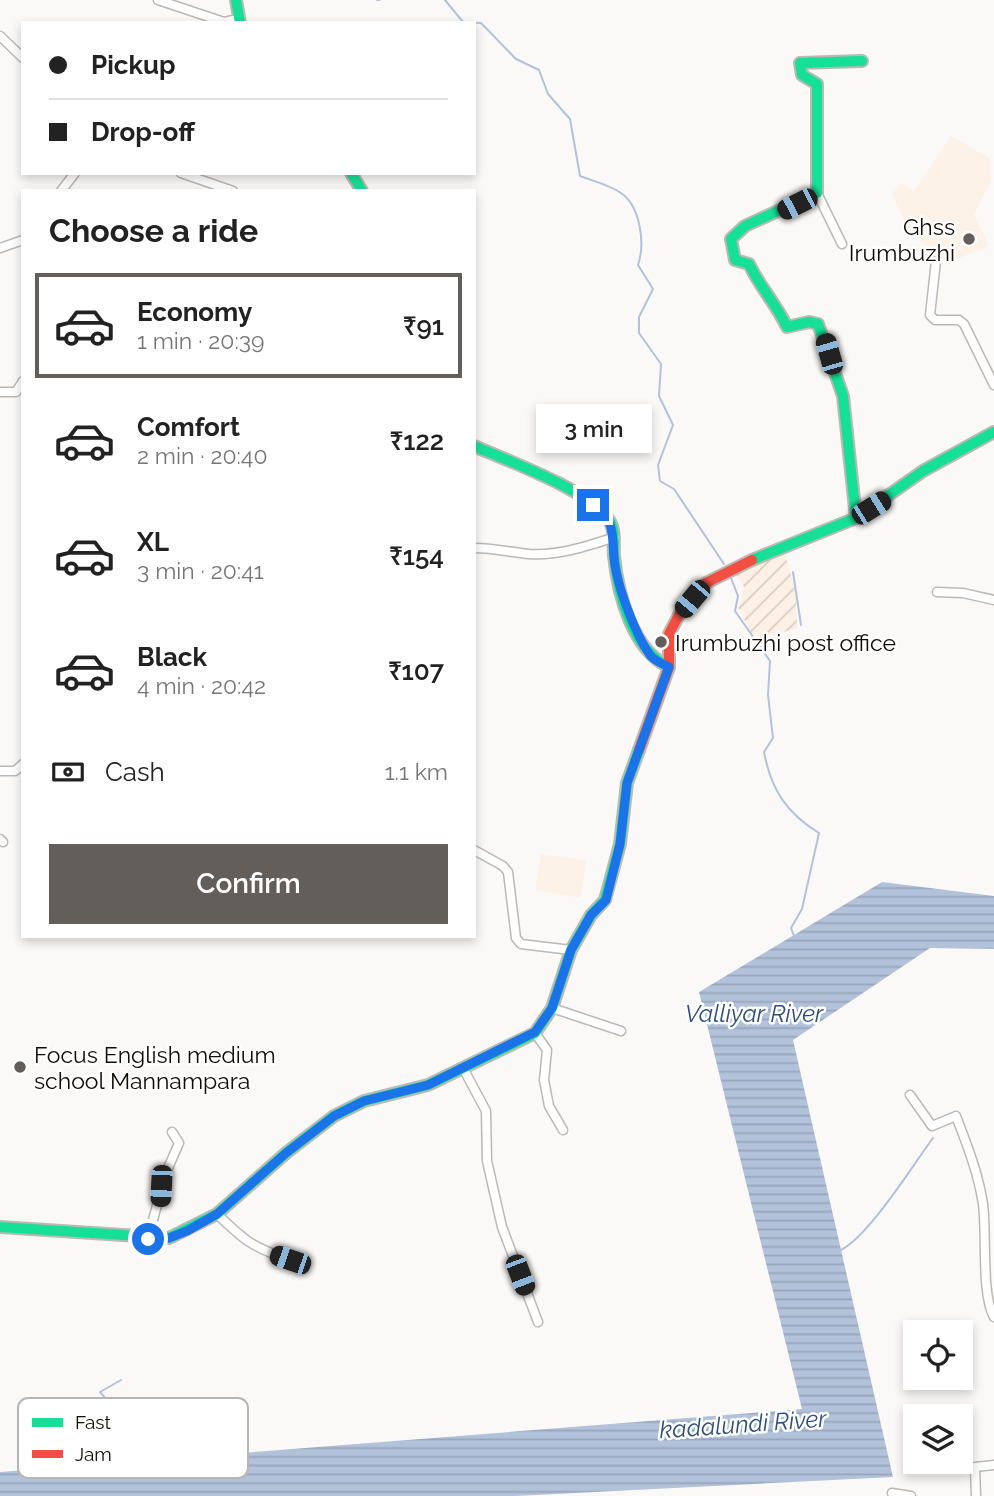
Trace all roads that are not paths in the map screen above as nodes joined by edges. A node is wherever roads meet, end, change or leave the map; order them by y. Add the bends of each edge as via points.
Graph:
1 (158, 0) edge
2 (236, 0) edge
3 (220, 21) edge
4 (239, 21) edge
5 (0, 36) edge
6 (21, 56) edge
7 (862, 61) dead end
8 (73, 175) edge
9 (187, 175) edge
10 (63, 189) edge
11 (227, 189) edge
12 (817, 193) junction
13 (21, 241) edge
14 (842, 244) dead end
15 (0, 248) edge
16 (936, 261) dead end
17 (21, 384) edge
18 (994, 384) edge
19 (0, 392) edge
20 (994, 432) edge
21 (476, 447) edge
22 (856, 518) junction
23 (615, 537) junction
24 (476, 548) edge
25 (937, 592) dead end
26 (994, 600) edge
27 (669, 667) junction
28 (21, 766) edge
29 (0, 771) edge
30 (476, 851) edge
31 (571, 950) junction
32 (552, 1008) junction
33 (621, 1031) dead end
34 (535, 1032) junction
35 (463, 1069) junction
36 (910, 1095) dead end
37 (563, 1130) dead end
38 (172, 1132) dead end
39 (217, 1214) junction
40 (0, 1227) edge
41 (148, 1239) junction
42 (290, 1260) dead end
43 (994, 1317) edge
44 (538, 1322) dead end
45 (994, 1465) edge
46 (892, 1493) dead end
47 (911, 1496) edge
48 (976, 1496) edge

1 - 3 street
2 - 4 main road
5 - 6 street
7 - 12 main road via 800,63 802,75 817,84 819,99
8 - 10 street
9 - 11 street
12 - 14 street
12 - 22 main road via 745,226 731,239 734,260 750,264 787,327 809,322 818,324 823,333 844,391
13 - 15 street
16 - 18 street via 930,315 935,320 964,324
17 - 19 street via 16,392
20 - 22 main road via 923,471
21 - 23 main road via 593,505 609,518
22 - 27 main road via 732,567 706,583 669,634
23 - 24 street via 580,548 530,554
23 - 27 main road via 617,569 637,630 652,658
25 - 26 street
27 - 31 main road via 627,783 620,844 606,900 591,915
28 - 29 street via 15,771
30 - 31 street via 508,872 516,938 521,944
31 - 32 main road
32 - 33 street
32 - 34 main road
34 - 35 main road
34 - 37 street via 547,1050 544,1080 549,1106
35 - 39 main road via 428,1085 364,1101 334,1116
35 - 44 street via 486,1111 487,1161 502,1227
36 - 43 street via 932,1125 956,1115 968,1143 982,1200 988,1294
38 - 41 street via 179,1143
39 - 41 main road via 169,1238
39 - 42 street via 259,1251
40 - 41 main road
45 - 48 street via 975,1467
46 - 47 street

